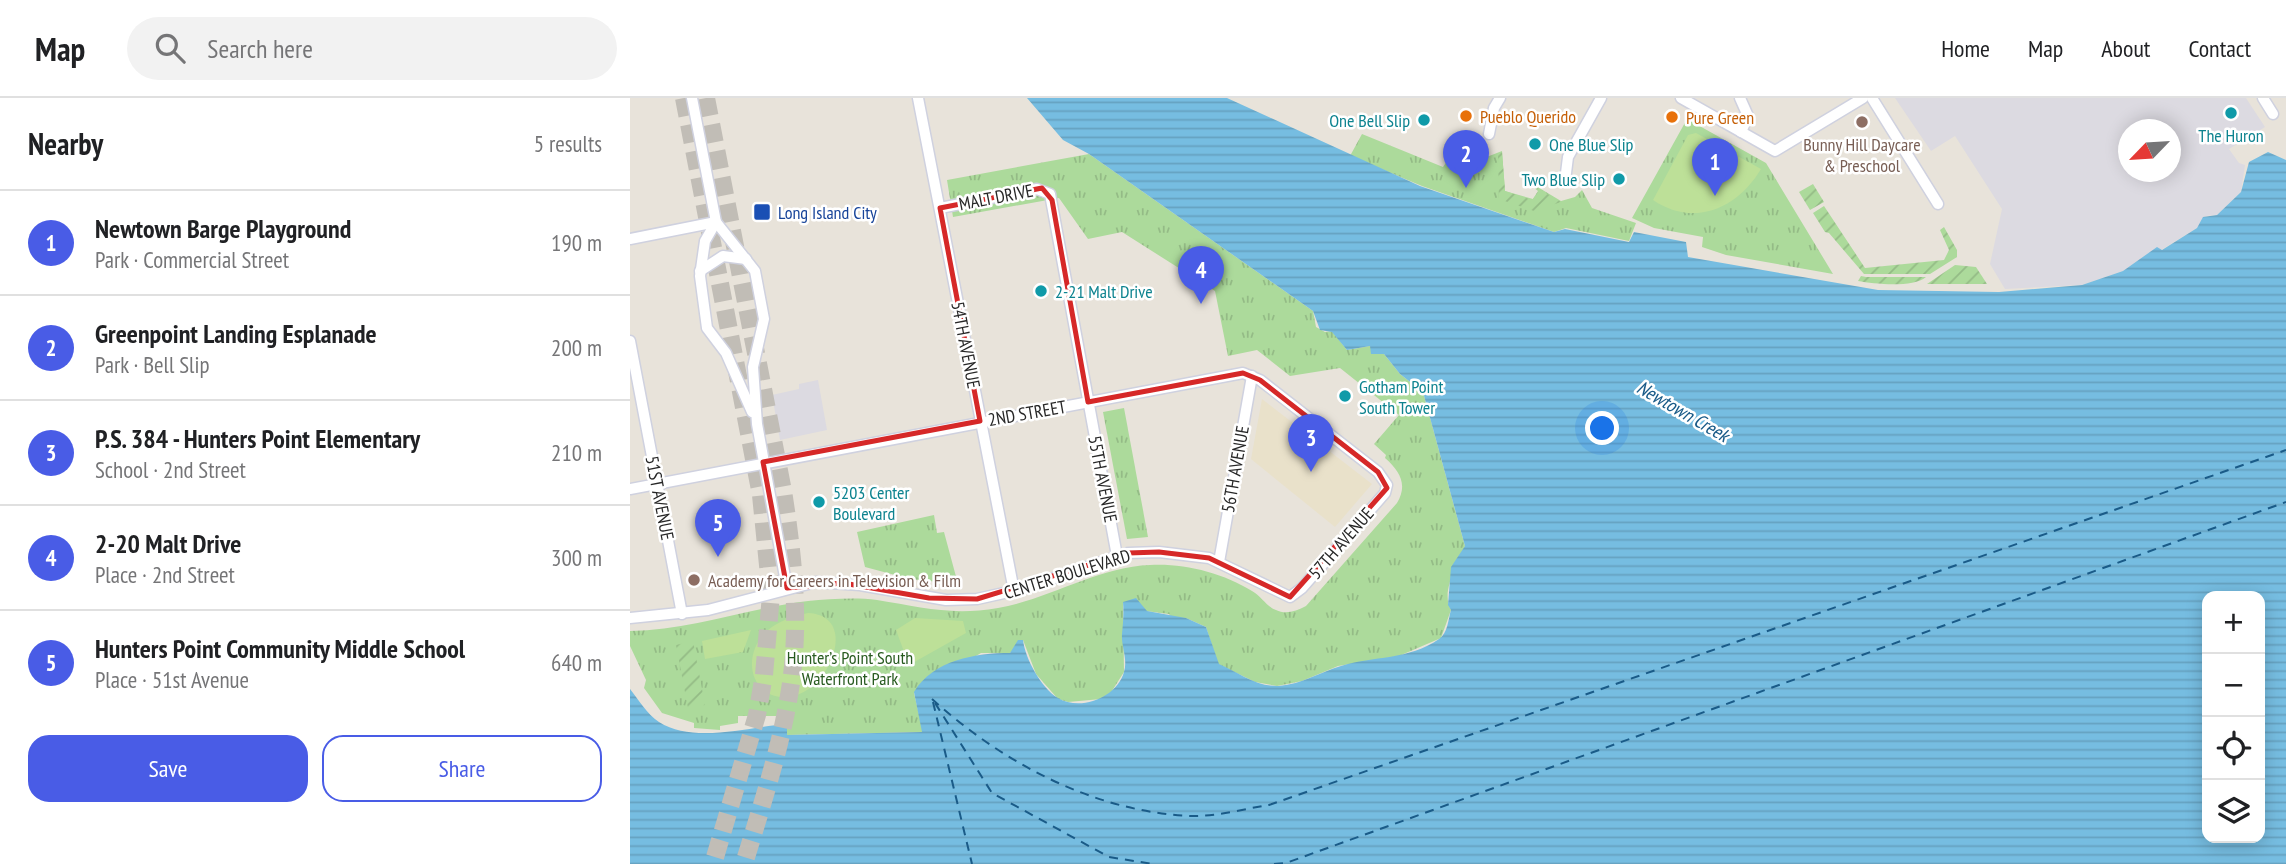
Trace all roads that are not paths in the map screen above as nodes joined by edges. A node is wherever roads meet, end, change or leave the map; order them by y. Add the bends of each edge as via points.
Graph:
1 (692, 98) edge
2 (918, 98) edge
3 (1500, 98) edge
4 (1601, 98) edge
5 (1681, 98) edge
6 (1740, 98) edge
7 (1863, 98) edge
8 (1872, 98) edge
9 (2263, 98) edge
10 (2273, 114) dead end
11 (1741, 132) junction
12 (1489, 134) dead end
13 (1565, 181) dead end
14 (1938, 204) dead end
15 (940, 208) junction
16 (716, 222) junction
17 (630, 239) edge
18 (747, 259) junction
19 (700, 271) junction
20 (630, 341) edge
21 (1252, 376) junction
22 (1088, 402) junction
23 (980, 421) junction
24 (757, 424) junction
25 (763, 462) junction
26 (657, 484) junction
27 (630, 489) edge
28 (1117, 556) junction
29 (1219, 562) junction
30 (787, 588) junction
31 (1014, 591) junction
32 (1290, 597) joint
33 (682, 614) junction
34 (630, 618) edge

1 - 16 street
2 - 15 street, 54TH AVENUE
3 - 12 street
4 - 13 street via 1567,157
5 - 11 street
6 - 11 street via 1748,116
7 - 11 street via 1775,151
8 - 14 street
9 - 10 street
15 - 22 street, MALT DRIVE via 1037,188 1050,194
15 - 23 street, 54TH AVENUE
16 - 17 street
16 - 18 street
16 - 19 street via 705,241
18 - 19 street via 723,256
18 - 24 street via 755,271 764,319 753,367
19 - 24 street via 708,331 729,359
20 - 26 street, 51ST AVENUE
21 - 22 street, 2ND STREET via 1242,373
21 - 29 street, 56TH AVENUE
21 - 32 street, 57TH AVENUE via 1378,472 1387,485 1385,493
22 - 23 street, 2ND STREET
22 - 28 street, 55TH AVENUE
23 - 25 street, 2ND STREET
23 - 31 street, 54TH AVENUE
24 - 25 street
25 - 26 street, 2ND STREET
25 - 30 street
26 - 27 street, 2ND STREET
26 - 33 street, 51ST AVENUE
28 - 29 street, CENTER BOULEVARD via 1159,552
28 - 31 street, CENTER BOULEVARD
29 - 32 street, CENTER BOULEVARD
30 - 31 street, CENTER BOULEVARD via 816,582 852,584 946,600
30 - 33 street, CENTER BOULEVARD
33 - 34 street, CENTER BOULEVARD

